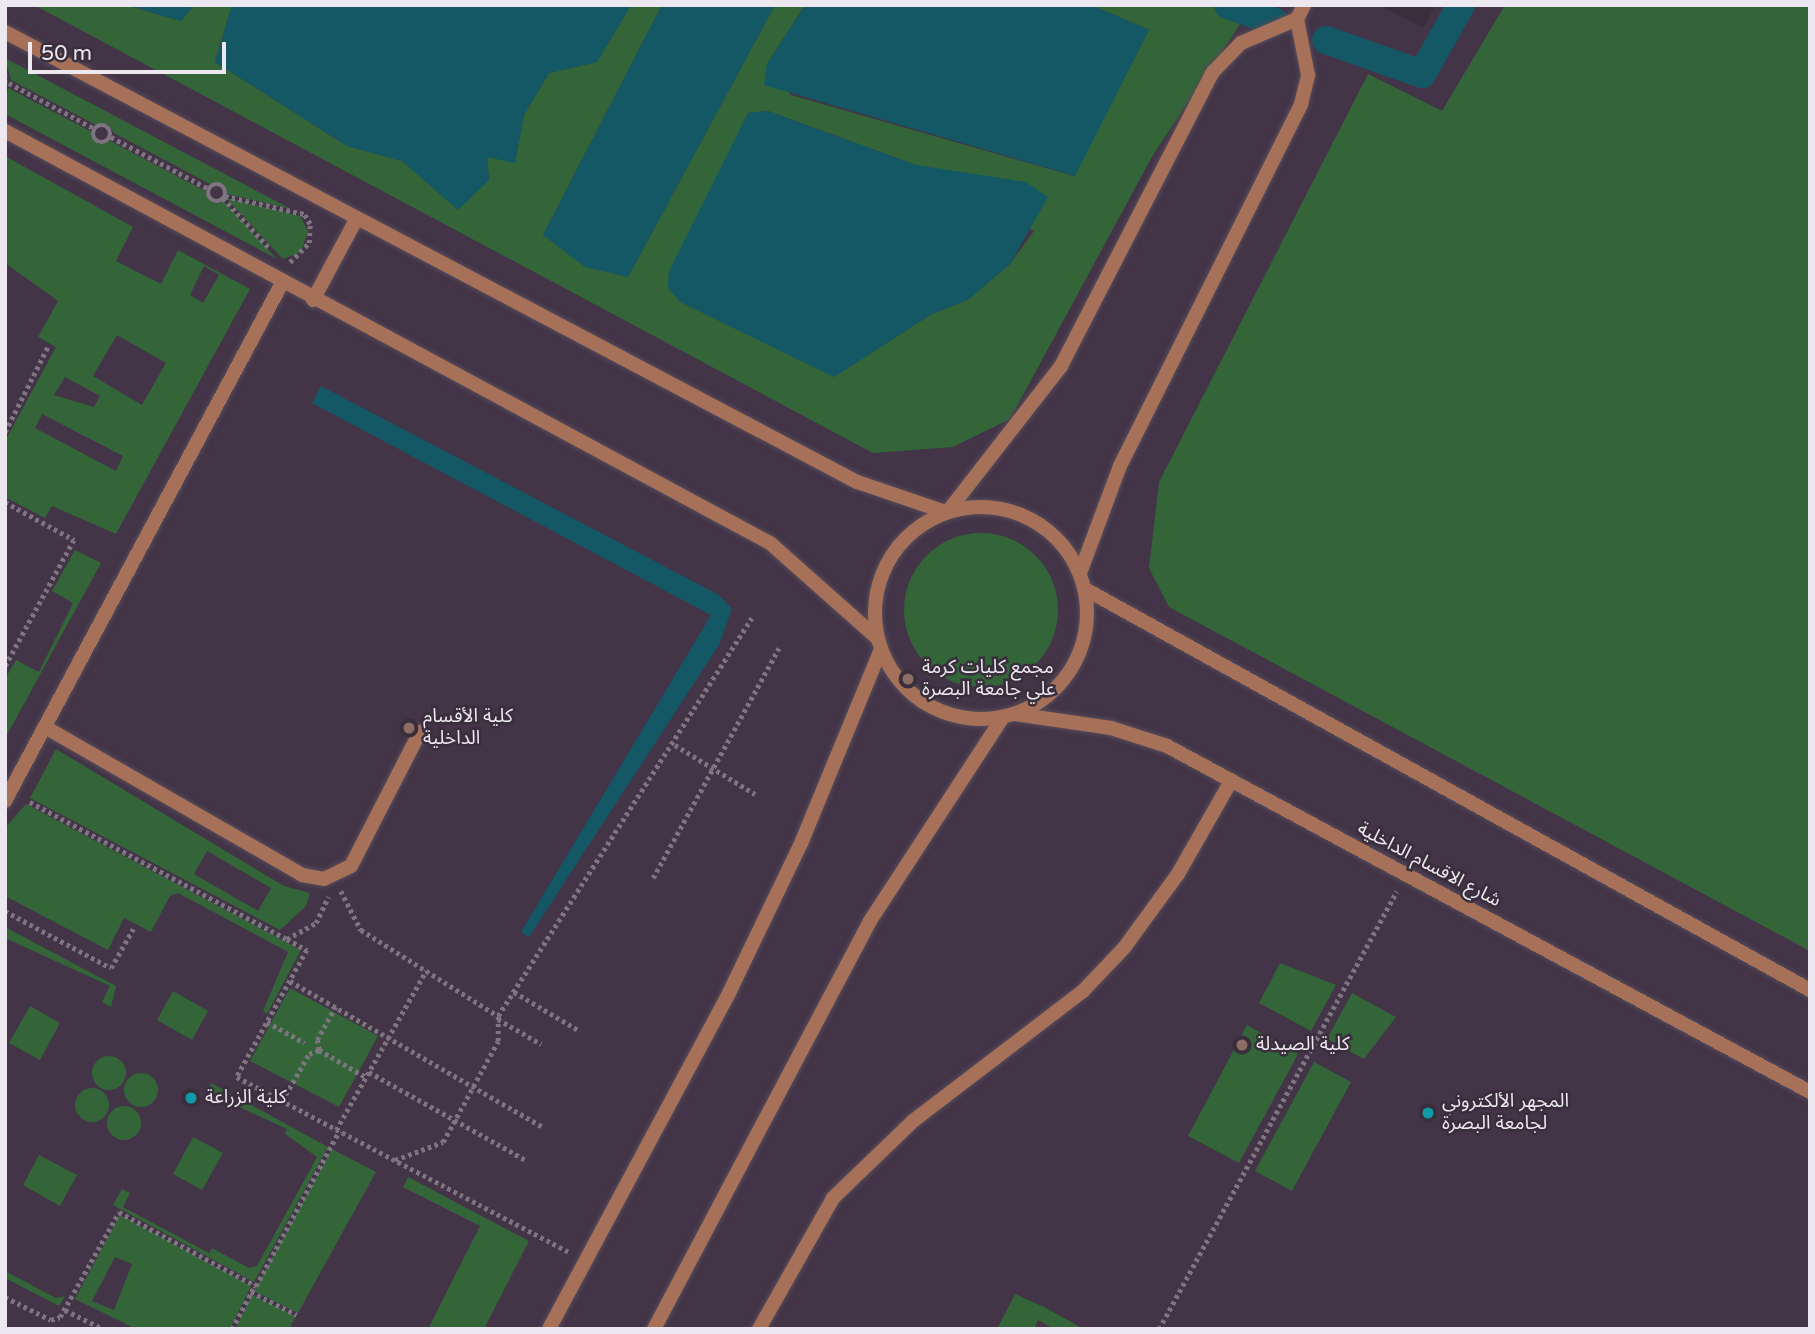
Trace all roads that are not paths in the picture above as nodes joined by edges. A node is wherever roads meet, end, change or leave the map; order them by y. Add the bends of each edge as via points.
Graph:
1 (1304, 5) edge
2 (1297, 19) junction
3 (5, 32) edge
4 (5, 131) edge
5 (357, 218) junction
6 (282, 283) junction
7 (313, 300) junction
8 (947, 511) junction
9 (1080, 573) junction
10 (1085, 589) junction
11 (880, 644) junction
12 (1009, 716) junction
13 (45, 727) junction
14 (420, 732) dead end
15 (1231, 780) junction
16 (5, 801) edge
17 (1810, 990) edge
18 (1810, 1092) edge
19 (550, 1329) edge
20 (654, 1329) edge
21 (759, 1329) edge

1 - 2 street
2 - 8 street via 1241,43 1213,72 1061,366
2 - 9 street via 1308,75 1301,104 1120,466
3 - 5 street
4 - 6 street
5 - 7 street
5 - 8 street via 857,482
6 - 7 street
6 - 13 street
7 - 11 street via 770,543
8 - 9 street via 1012,510 1049,531
8 - 11 street via 910,533 891,555 875,611
9 - 10 street
10 - 12 street via 1085,631 1065,678
10 - 17 street
11 - 12 street via 895,676 925,703 973,720
11 - 19 street via 802,841 729,993
12 - 15 street, شارع الاقسام الداخلية via 1139,736
12 - 20 street via 870,921
13 - 14 street via 302,875 331,878 351,866
13 - 16 street
15 - 18 street, شارع الاقسام الداخلية
15 - 21 street via 1178,874 1124,948 1083,991 913,1121 833,1198

